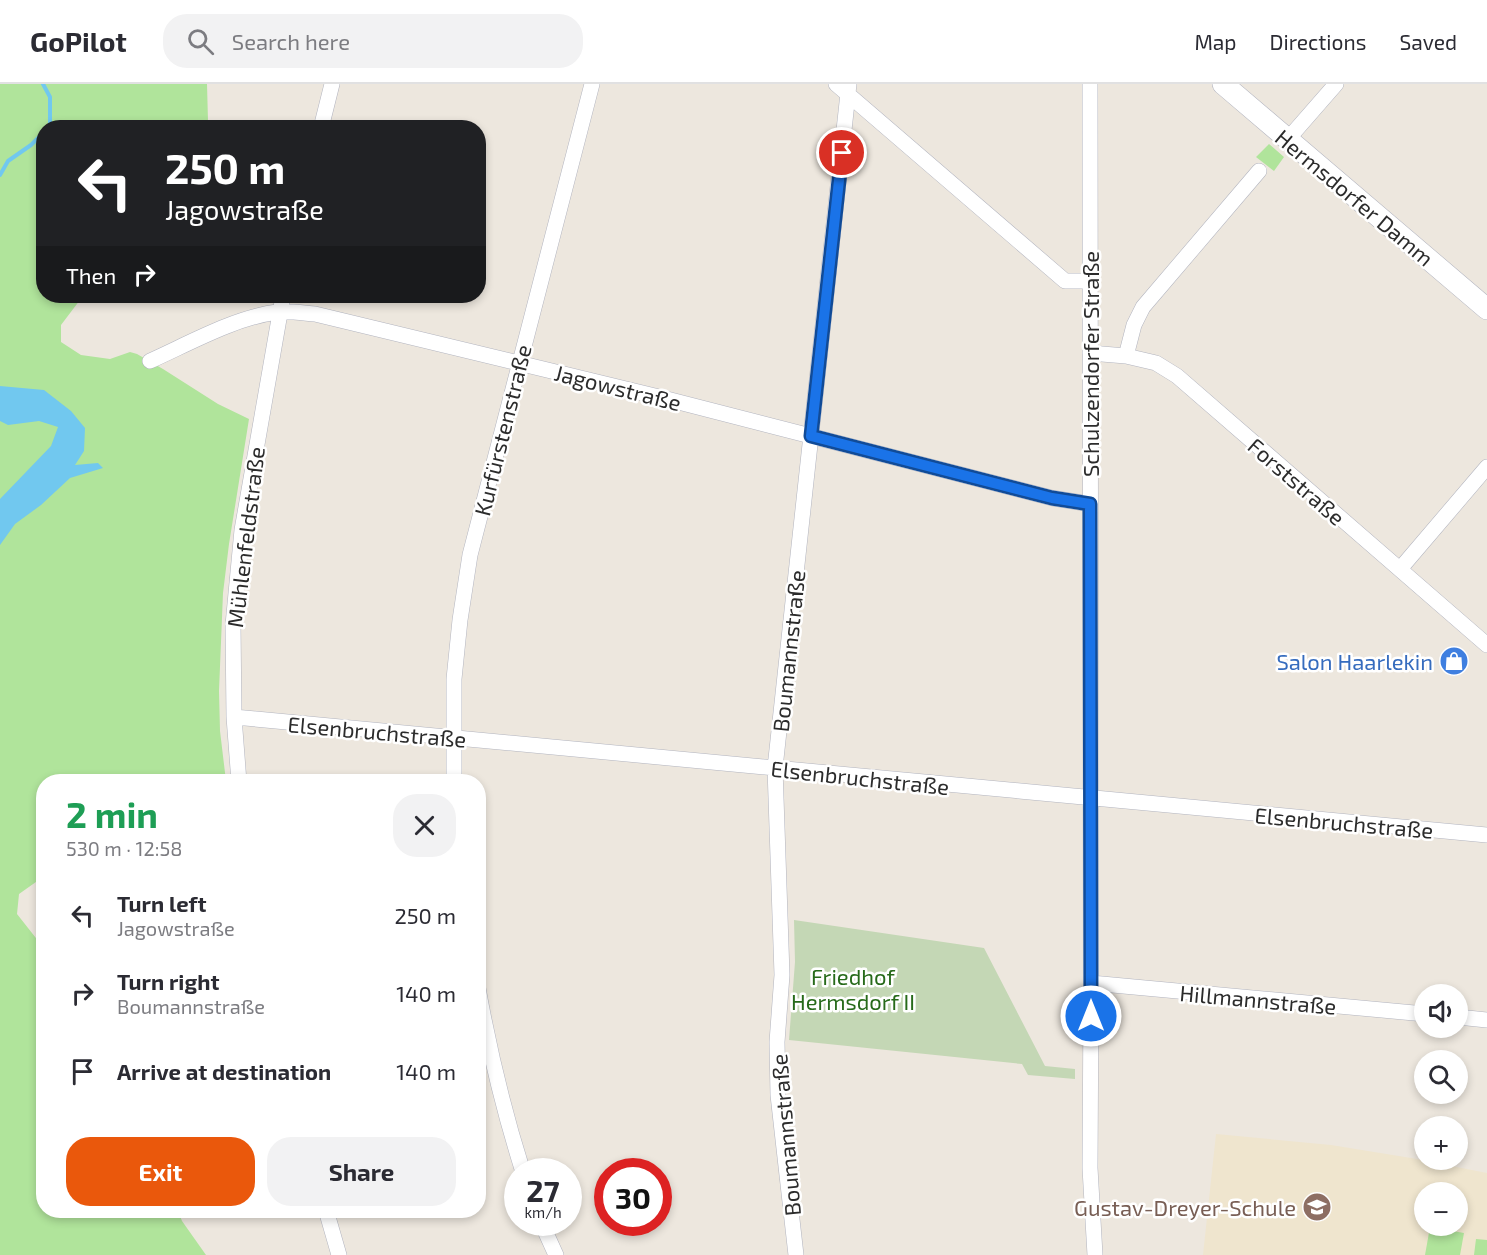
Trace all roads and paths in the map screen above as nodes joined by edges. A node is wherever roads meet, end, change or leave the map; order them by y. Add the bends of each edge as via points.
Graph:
1 (332, 84) edge
2 (591, 84) edge
3 (836, 84) edge
4 (1090, 84) edge
5 (1223, 84) edge
6 (1336, 84) edge
7 (849, 89) edge
8 (323, 120) edge
9 (1288, 139) junction
10 (1259, 171) dead end
11 (1090, 281) junction
12 (282, 303) edge
13 (1487, 309) edge
14 (280, 312) junction
15 (1090, 353) junction
16 (1126, 356) junction
17 (150, 361) dead end
18 (519, 362) junction
19 (811, 436) junction
20 (1487, 467) edge
21 (1090, 504) junction
22 (1400, 569) junction
23 (1487, 645) edge
24 (234, 717) junction
25 (453, 737) junction
26 (775, 768) junction
27 (238, 774) edge
28 (454, 774) edge
29 (1090, 798) junction
30 (1487, 835) edge
31 (1091, 983) junction
32 (1414, 1013) edge
33 (1468, 1018) edge
34 (1487, 1020) edge
35 (486, 1026) edge
36 (519, 1158) edge
37 (328, 1218) edge
38 (547, 1236) edge
39 (339, 1255) edge
40 (556, 1255) edge
41 (796, 1255) edge
42 (1095, 1255) edge

1 - 8 street
2 - 18 street, Kurfürstenstraße
3 - 7 street
4 - 11 street, Schulzendorfer Straße
5 - 9 main road, Hermsdorfer Damm
6 - 9 street
7 - 11 street via 1065,281
7 - 19 street, Boumannstraße
9 - 13 main road, Hermsdorfer Damm
10 - 16 street via 1143,307
11 - 15 street, Schulzendorfer Straße
12 - 14 street, Mühlenfeldstraße
14 - 17 street, Jagowstraße via 221,328
14 - 18 street, Jagowstraße via 315,314
14 - 24 street, Mühlenfeldstraße via 242,530 232,625
15 - 16 street, Forststraße
15 - 21 street, Schulzendorfer Straße
16 - 22 street, Forststraße via 1156,363 1177,376
18 - 19 street, Jagowstraße
18 - 25 street, Kurfürstenstraße via 471,555 454,679
19 - 21 street, Jagowstraße via 1052,498
19 - 26 street, Boumannstraße
20 - 22 street
21 - 29 street, Schulzendorfer Straße
22 - 23 street, Forststraße
24 - 25 street, Elsenbruchstraße
24 - 27 street, Mühlenfeldstraße
25 - 26 street, Elsenbruchstraße
25 - 28 street, Kurfürstenstraße
26 - 29 street, Elsenbruchstraße
26 - 41 street, Boumannstraße via 782,975 778,1095
29 - 30 street, Elsenbruchstraße
29 - 31 street, Schulzendorfer Straße
31 - 32 street, Hillmannstraße
31 - 42 street, Schulzendorfer Straße via 1090,1168
33 - 34 street
35 - 36 street
37 - 39 street
38 - 40 street

